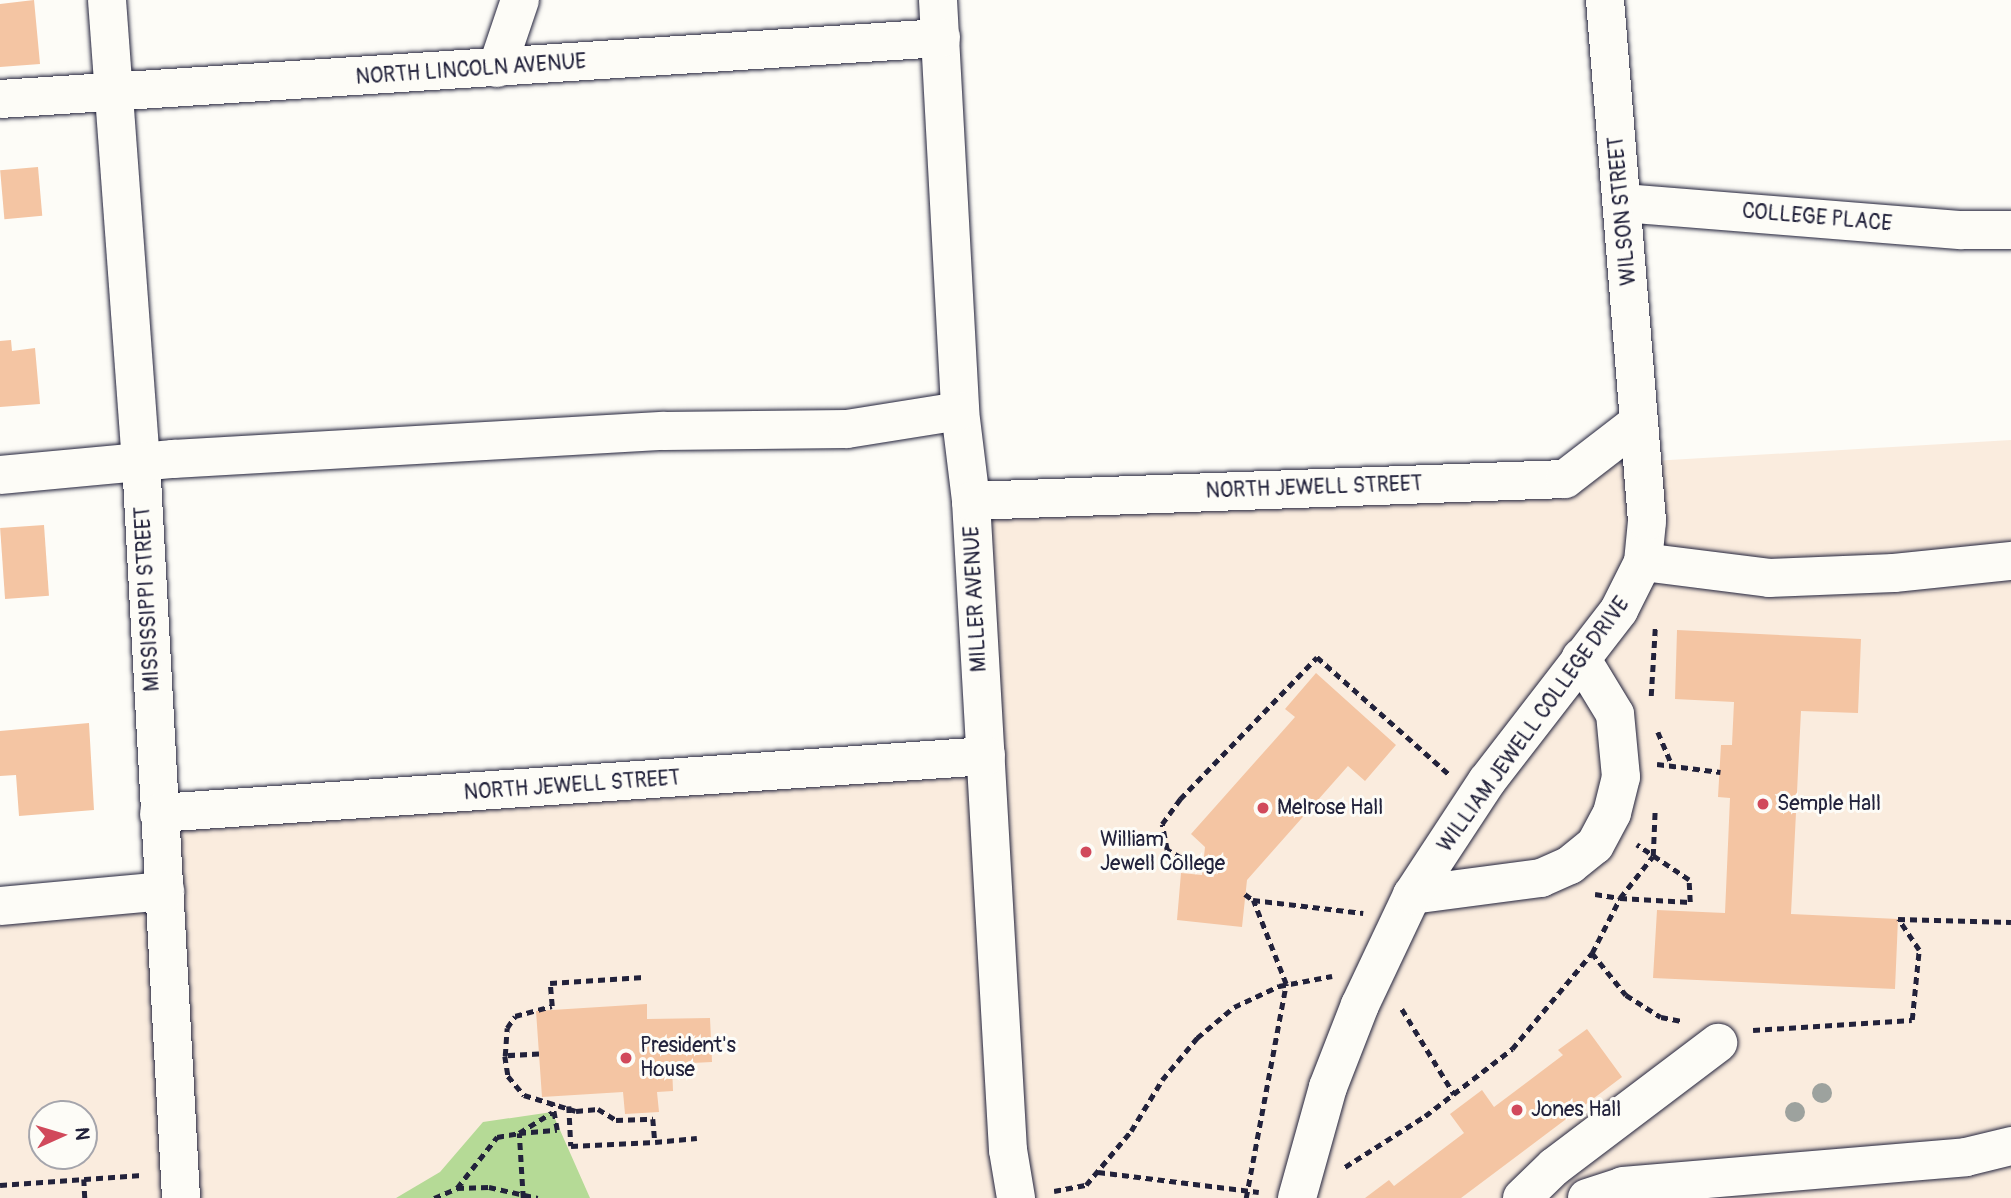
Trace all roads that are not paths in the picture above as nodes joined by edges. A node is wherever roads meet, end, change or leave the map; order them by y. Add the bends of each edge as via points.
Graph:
1 (107, 0) edge
2 (520, 0) edge
3 (938, 0) edge
4 (1605, 0) edge
5 (941, 38) junction
6 (497, 68) junction
7 (113, 94) junction
8 (0, 99) edge
9 (1623, 202) junction
10 (2011, 230) edge
11 (960, 411) junction
12 (1639, 422) junction
13 (141, 461) junction
14 (0, 475) edge
15 (971, 501) junction
16 (2011, 561) edge
17 (1643, 562) junction
18 (1581, 658) junction
19 (985, 755) junction
20 (159, 813) junction
21 (165, 891) junction
22 (1412, 895) junction
23 (0, 906) edge
24 (1718, 1043) dead end
25 (2011, 1146) edge
26 (1750, 1188) edge
27 (1285, 1195) edge
28 (181, 1198) edge
29 (1016, 1198) edge
30 (1522, 1198) edge
31 (1587, 1198) edge

1 - 7 street, MISSISSIPPI STREET
2 - 6 street
3 - 5 street, MILLER AVENUE
4 - 9 street, WILSON STREET
5 - 6 street, NORTH LINCOLN AVENUE
5 - 11 street, MILLER AVENUE
6 - 7 street, NORTH LINCOLN AVENUE
7 - 8 street, NORTH LINCOLN AVENUE
7 - 13 street, MISSISSIPPI STREET
9 - 10 street, COLLEGE PLACE via 1962,230
9 - 12 street, WILSON STREET
11 - 13 street via 847,429 664,430
11 - 15 street, MILLER AVENUE
12 - 15 street, NORTH JEWELL STREET via 1565,479
12 - 17 street, WILLIAM JEWELL COLLEGE DRIVE via 1647,521
13 - 14 street
13 - 20 street, MISSISSIPPI STREET
15 - 19 street, MILLER AVENUE
16 - 17 street via 1894,573 1769,578
17 - 18 street, WILLIAM JEWELL COLLEGE DRIVE via 1619,610
18 - 22 street, WILLIAM JEWELL COLLEGE DRIVE via 1487,781
18 - 22 street via 1615,715 1621,776 1595,845 1570,865 1541,878
19 - 20 street, NORTH JEWELL STREET
19 - 29 street, MILLER AVENUE via 1008,1150
20 - 21 street, MISSISSIPPI STREET
21 - 23 street
21 - 28 street, MISSISSIPPI STREET
22 - 27 street, WILLIAM JEWELL COLLEGE DRIVE
24 - 30 street via 1554,1167
25 - 26 street via 1966,1157
26 - 31 street via 1623,1185

